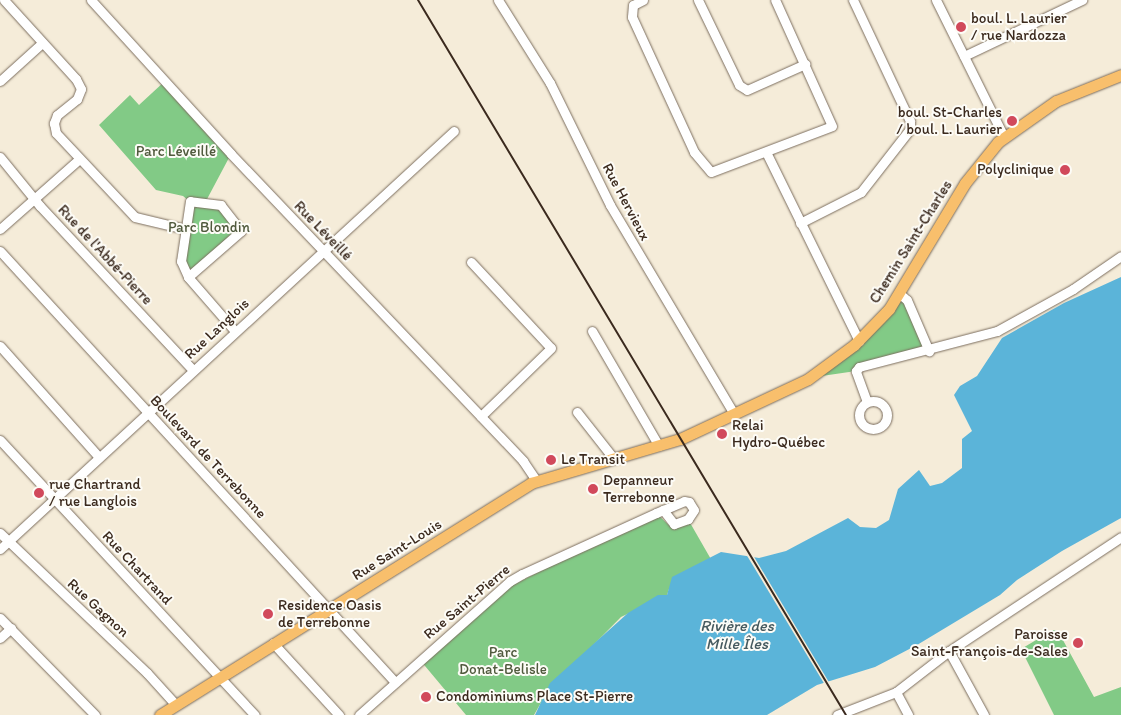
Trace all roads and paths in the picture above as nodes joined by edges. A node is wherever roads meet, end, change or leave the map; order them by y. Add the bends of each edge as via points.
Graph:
1 (4, 0) edge
2 (91, 0) edge
3 (498, 0) edge
4 (644, 0) edge
5 (698, 0) edge
6 (775, 0) edge
7 (853, 0) edge
8 (936, 0) edge
9 (1082, 0) edge
10 (1067, 3) edge
11 (42, 43) junction
12 (964, 56) junction
13 (805, 64) junction
14 (1121, 75) edge
15 (0, 81) edge
16 (454, 131) dead end
17 (1004, 137) junction
18 (766, 152) junction
19 (0, 157) edge
20 (79, 159) junction
21 (36, 198) junction
22 (800, 224) junction
23 (0, 229) edge
24 (185, 229) junction
25 (0, 251) edge
26 (322, 251) junction
27 (1121, 256) edge
28 (471, 262) dead end
29 (188, 278) junction
30 (900, 294) junction
31 (235, 331) junction
32 (592, 331) dead end
33 (859, 341) junction
34 (0, 346) edge
35 (929, 351) junction
36 (193, 370) junction
37 (867, 402) dead end
38 (148, 412) junction
39 (577, 412) dead end
40 (734, 414) junction
41 (481, 416) junction
42 (0, 440) edge
43 (662, 445) junction
44 (99, 457) junction
45 (614, 459) junction
46 (536, 480) junction
47 (54, 499) junction
48 (663, 510) dead end
49 (0, 533) edge
50 (1121, 537) edge
51 (8, 542) junction
52 (0, 549) edge
53 (330, 610) junction
54 (0, 618) edge
55 (11, 628) junction
56 (0, 638) edge
57 (273, 643) junction
58 (948, 651) junction
59 (219, 676) junction
60 (395, 682) junction
61 (896, 692) junction
62 (176, 705) junction
63 (164, 714) edge
64 (95, 715) edge
65 (255, 715) edge
66 (339, 715) edge
67 (359, 715) edge
68 (837, 715) edge
69 (908, 715) edge
70 (984, 715) edge

1 - 11 street
2 - 26 street, Rue Léveillé
3 - 40 street, Rue Hervieux via 550,83 610,205
4 - 18 street via 633,5 632,17 705,169 710,172 722,169
5 - 13 street via 739,85 747,90
6 - 13 street
7 - 22 street via 910,121 910,129 861,192
8 - 12 street
9 - 10 street
10 - 12 street
11 - 15 street
11 - 20 street via 76,79 81,89 77,99 57,115 54,122 56,133
12 - 17 street
13 - 18 street via 832,126
14 - 17 main road, Chemin Saint-Charles via 1064,97
16 - 26 street, Rue Langlois
17 - 30 main road, Chemin Saint-Charles via 965,184
18 - 22 street
19 - 21 street, Rue de l'Abbé-Pierre
20 - 21 street
20 - 24 street via 134,217
21 - 23 street
21 - 36 street, Rue de l'Abbé-Pierre
22 - 33 street
24 - 29 street via 182,261
24 - 29 street via 187,205 195,199 221,205 240,231
25 - 38 street, Boulevard de Terrebonne
26 - 31 street, Rue Langlois
26 - 41 street, Rue Léveillé
27 - 35 street via 1073,289 997,331
28 - 41 street via 551,348
29 - 31 street
30 - 33 main road, Chemin Saint-Charles
30 - 35 street via 906,300
31 - 36 street, Rue Langlois
32 - 43 street
33 - 40 main road, Chemin Saint-Charles via 804,382
34 - 44 street
35 - 37 street via 859,367 856,371
36 - 38 street, Rue Langlois
38 - 44 street, Rue Langlois
38 - 53 street, Boulevard de Terrebonne
39 - 45 street
40 - 43 main road, Chemin Saint-Charles
41 - 46 street, Rue Léveillé
42 - 47 street, Rue Chartrand
43 - 45 main road, Rue Saint-Louis
44 - 47 street, Rue Langlois
45 - 46 main road, Rue Saint-Louis
46 - 53 main road, Rue Saint-Louis
47 - 51 street, Rue Langlois
47 - 59 street, Rue Chartrand
48 - 60 street, Rue Saint-Pierre via 510,581
49 - 51 street, Rue Gagnon
50 - 58 street
51 - 52 street, Rue Langlois
51 - 62 street, Rue Gagnon via 147,673
53 - 57 main road, Rue Saint-Louis
53 - 60 street, Boulevard de Terrebonne
54 - 55 street
55 - 56 street
55 - 64 street
57 - 59 main road, Rue Saint-Louis
57 - 66 street
58 - 61 street
58 - 70 street
59 - 62 main road, Rue Saint-Louis
59 - 65 street, Rue Chartrand
60 - 67 street, Rue Saint-Pierre
61 - 68 street
61 - 69 street
62 - 63 main road, Rue Saint-Louis

